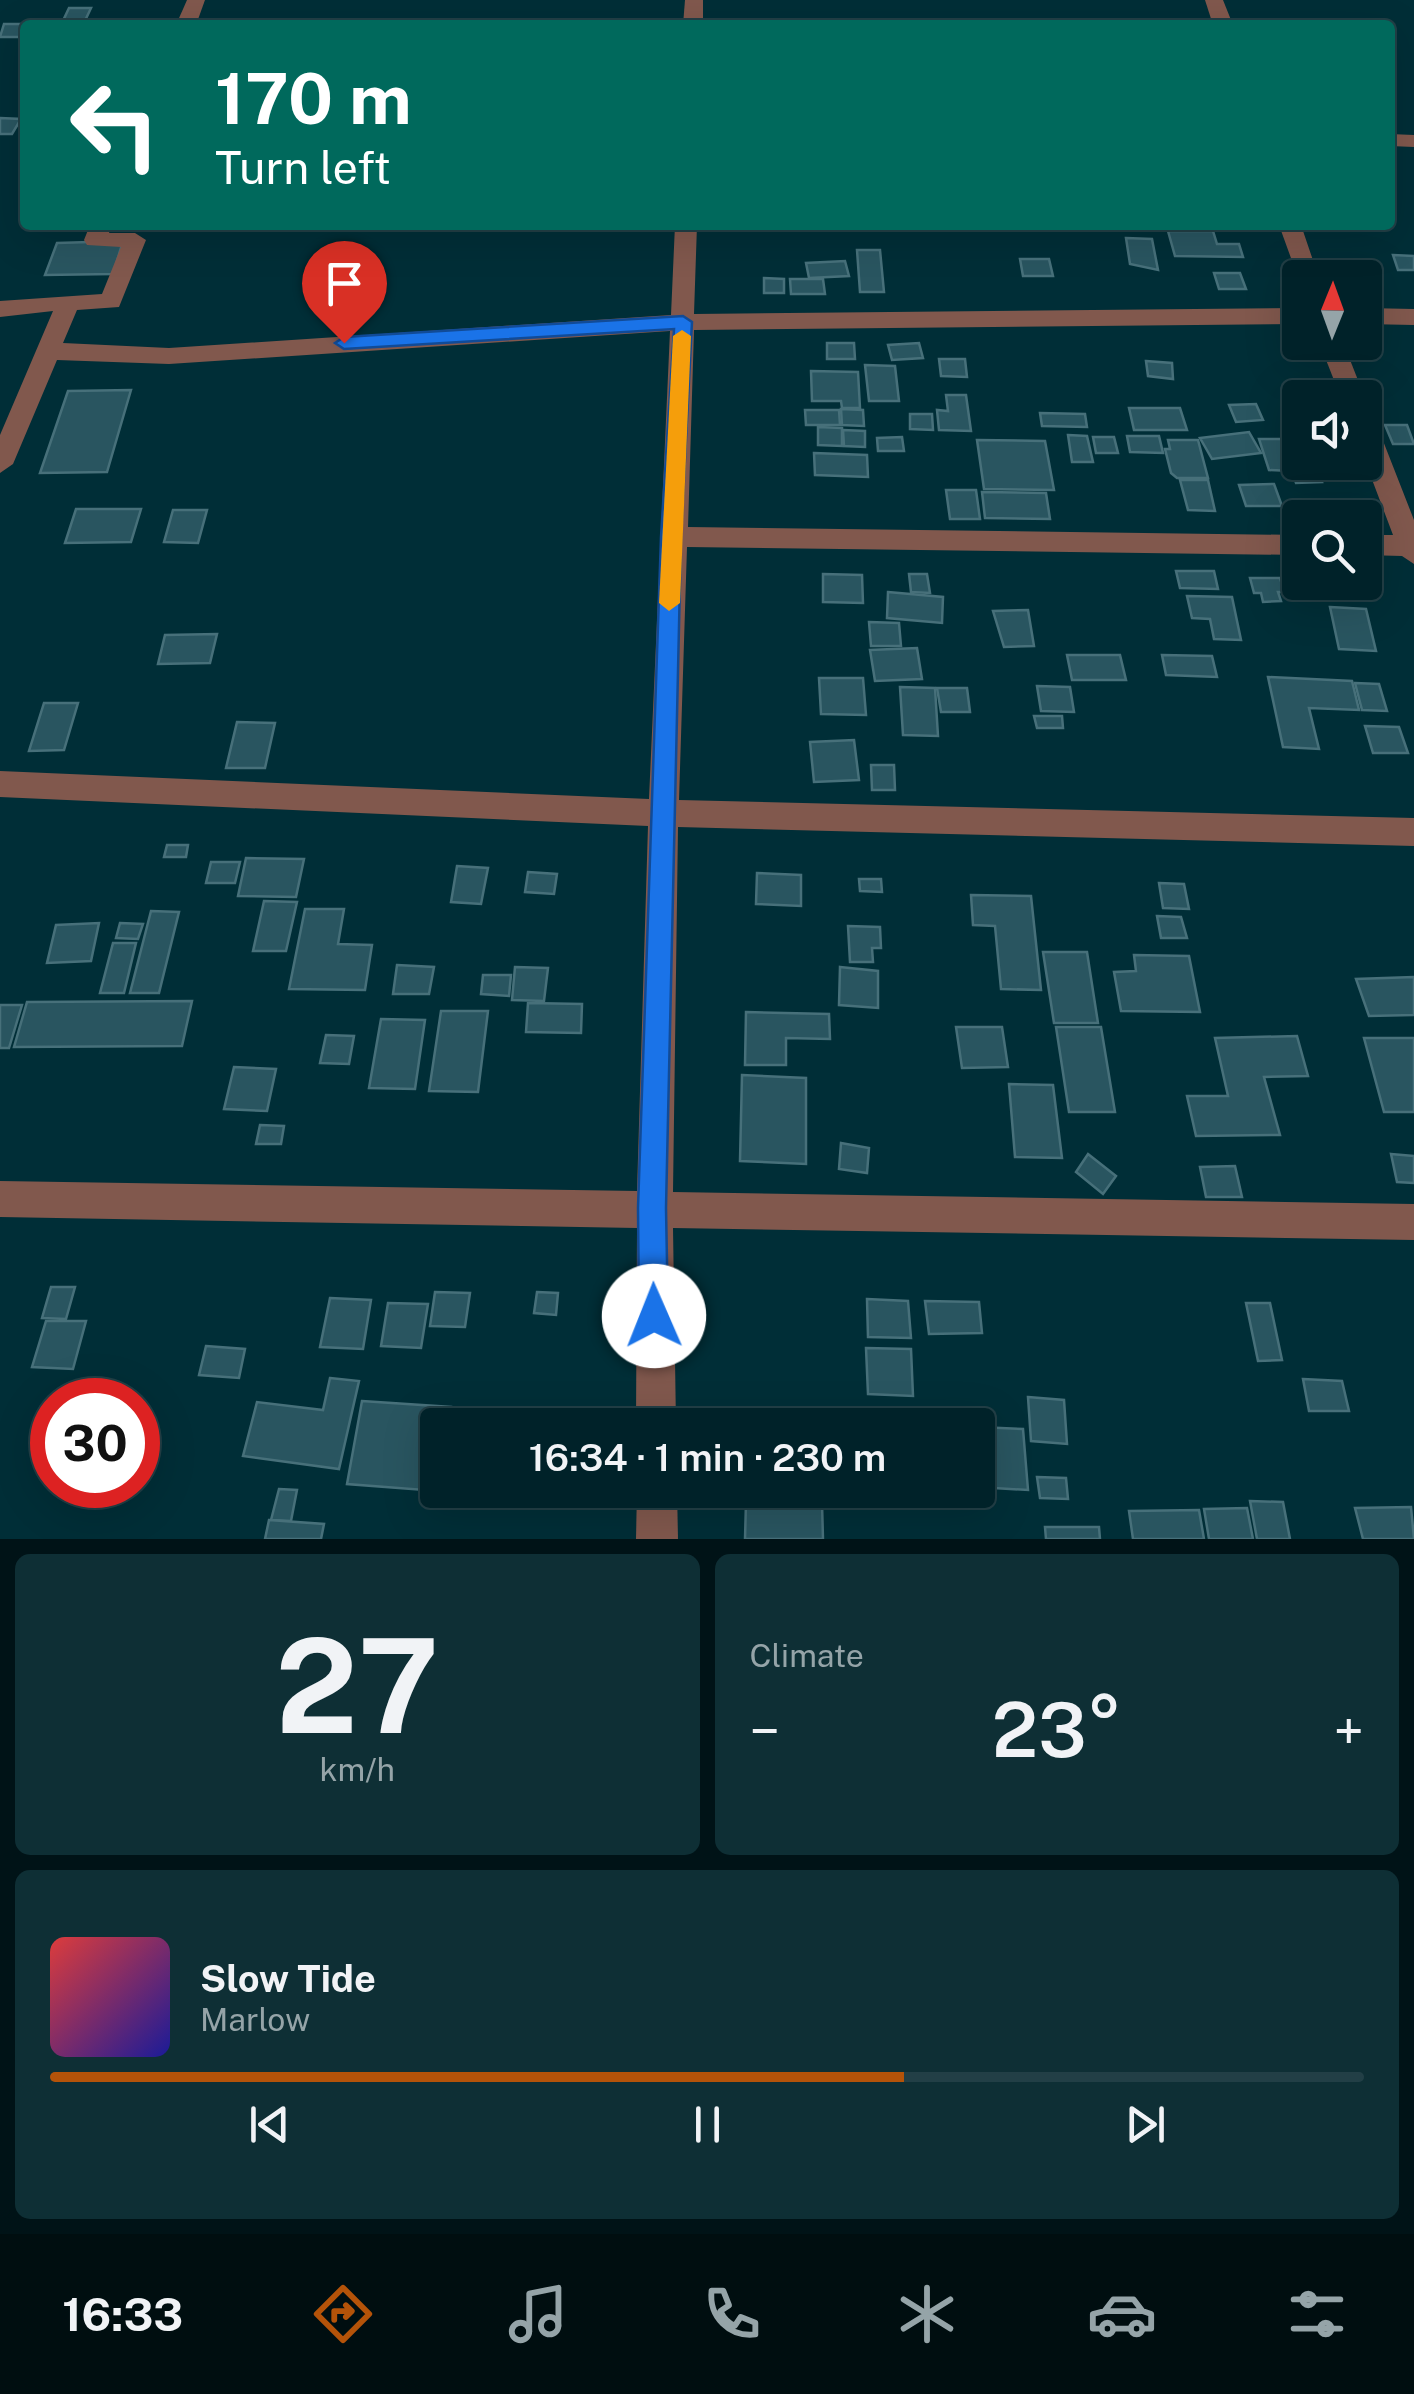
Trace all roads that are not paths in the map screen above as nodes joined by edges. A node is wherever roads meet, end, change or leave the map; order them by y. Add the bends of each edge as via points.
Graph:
1 (99, 230) edge
2 (686, 230) edge
3 (1292, 230) edge
4 (1302, 260) edge
5 (69, 302) junction
6 (0, 309) edge
7 (1282, 316) edge
8 (1382, 316) edge
9 (1414, 317) edge
10 (683, 322) junction
11 (48, 350) junction
12 (0, 464) edge
13 (1382, 471) edge
14 (671, 537) junction
15 (1282, 544) edge
16 (1382, 547) edge
17 (1413, 549) edge
18 (0, 784) edge
19 (666, 814) junction
20 (1414, 832) edge
21 (0, 1198) edge
22 (652, 1208) junction
23 (1414, 1222) edge
24 (656, 1408) edge
25 (656, 1508) edge
26 (657, 1539) edge

1 - 5 street via 95,240 135,240 111,302
2 - 10 street
3 - 4 street
5 - 6 street
5 - 11 street
7 - 10 street
8 - 9 street
10 - 11 street via 169,356
10 - 14 street
11 - 12 street
13 - 17 street
14 - 15 street
14 - 19 street
16 - 17 street
18 - 19 street
19 - 20 street
19 - 22 street
21 - 22 street
22 - 23 street
22 - 24 street
25 - 26 street

